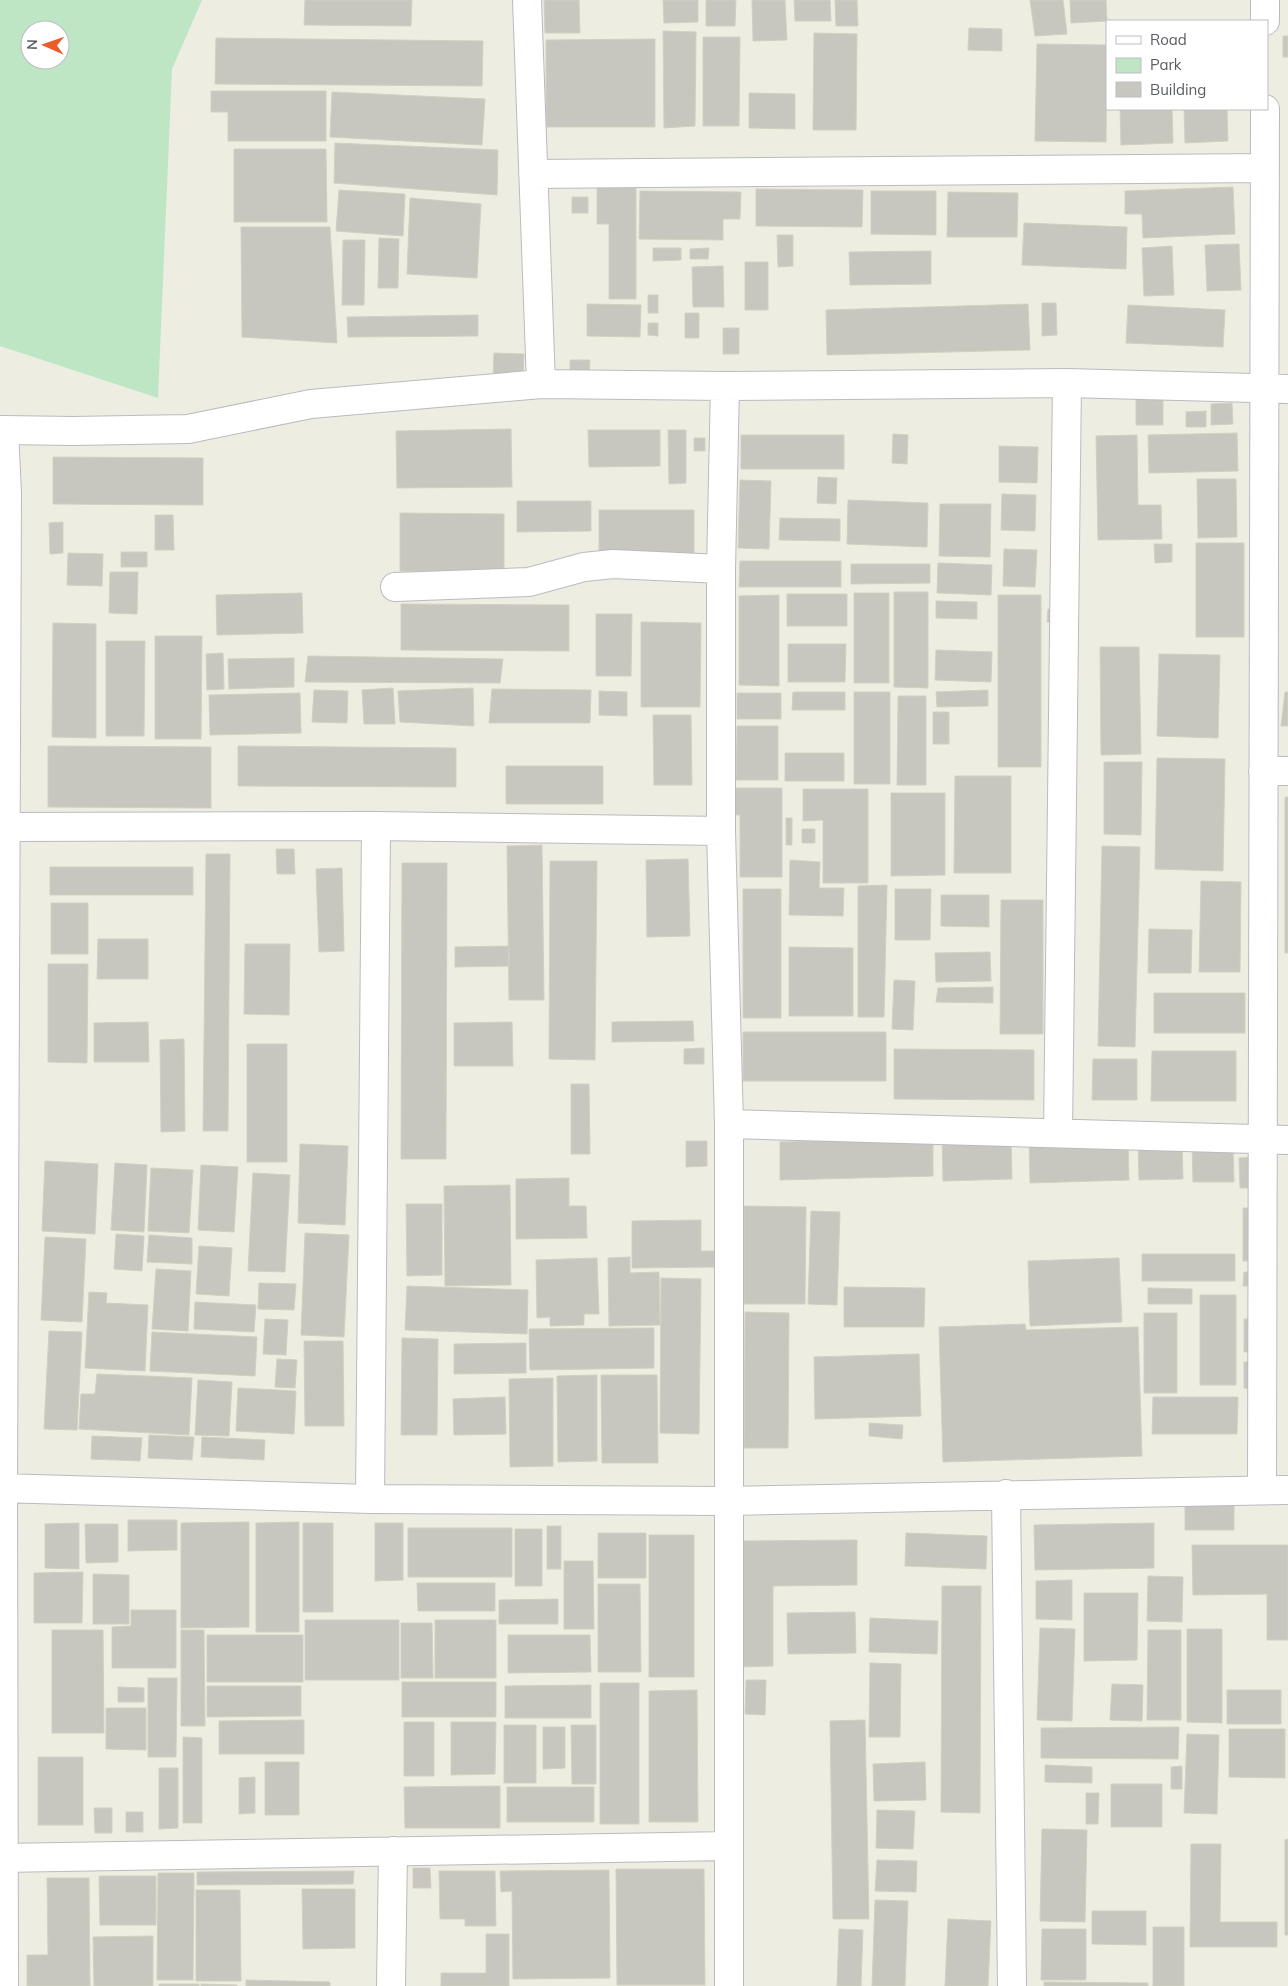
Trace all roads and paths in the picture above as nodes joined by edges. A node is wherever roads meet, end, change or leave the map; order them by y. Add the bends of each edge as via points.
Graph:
1 (527, 0) edge
2 (1265, 0) edge
3 (1265, 20) edge
4 (1265, 110) edge
5 (1265, 168) junction
6 (533, 174) junction
7 (1067, 383) junction
8 (541, 384) junction
9 (724, 386) junction
10 (1276, 389) edge
11 (2, 430) edge
12 (721, 569) junction
13 (395, 587) dead end
14 (1276, 771) edge
15 (4, 776) edge
16 (376, 826) junction
17 (7, 827) junction
18 (722, 831) junction
19 (729, 1124) junction
20 (2, 1130) edge
21 (1058, 1133) junction
22 (1275, 1139) edge
23 (2, 1488) edge
24 (1275, 1490) edge
25 (1006, 1494) junction
26 (370, 1499) junction
27 (728, 1501) junction
28 (729, 1846) junction
29 (393, 1851) junction
30 (2, 1858) edge
31 (4, 1986) edge
32 (391, 1986) edge
33 (729, 1986) edge
34 (1012, 1986) edge

1 - 6 street
2 - 3 street
4 - 5 street
5 - 6 street
5 - 10 street
6 - 8 street
7 - 9 street
7 - 10 street
7 - 21 street
8 - 9 street
8 - 11 street via 310,404 188,429
9 - 12 street
10 - 14 street
11 - 15 street via 7,493
12 - 13 street via 612,564 584,567 530,582
12 - 18 street
14 - 22 street
15 - 17 street
16 - 17 street
16 - 18 street
16 - 26 street
17 - 20 street
18 - 19 street
19 - 21 street
19 - 27 street
20 - 23 street
21 - 22 street
22 - 24 street
23 - 26 street
23 - 30 street
24 - 25 street
25 - 27 street
25 - 34 street
26 - 27 street
27 - 28 street
28 - 29 street
28 - 33 street
29 - 30 street
29 - 32 street
30 - 31 street

